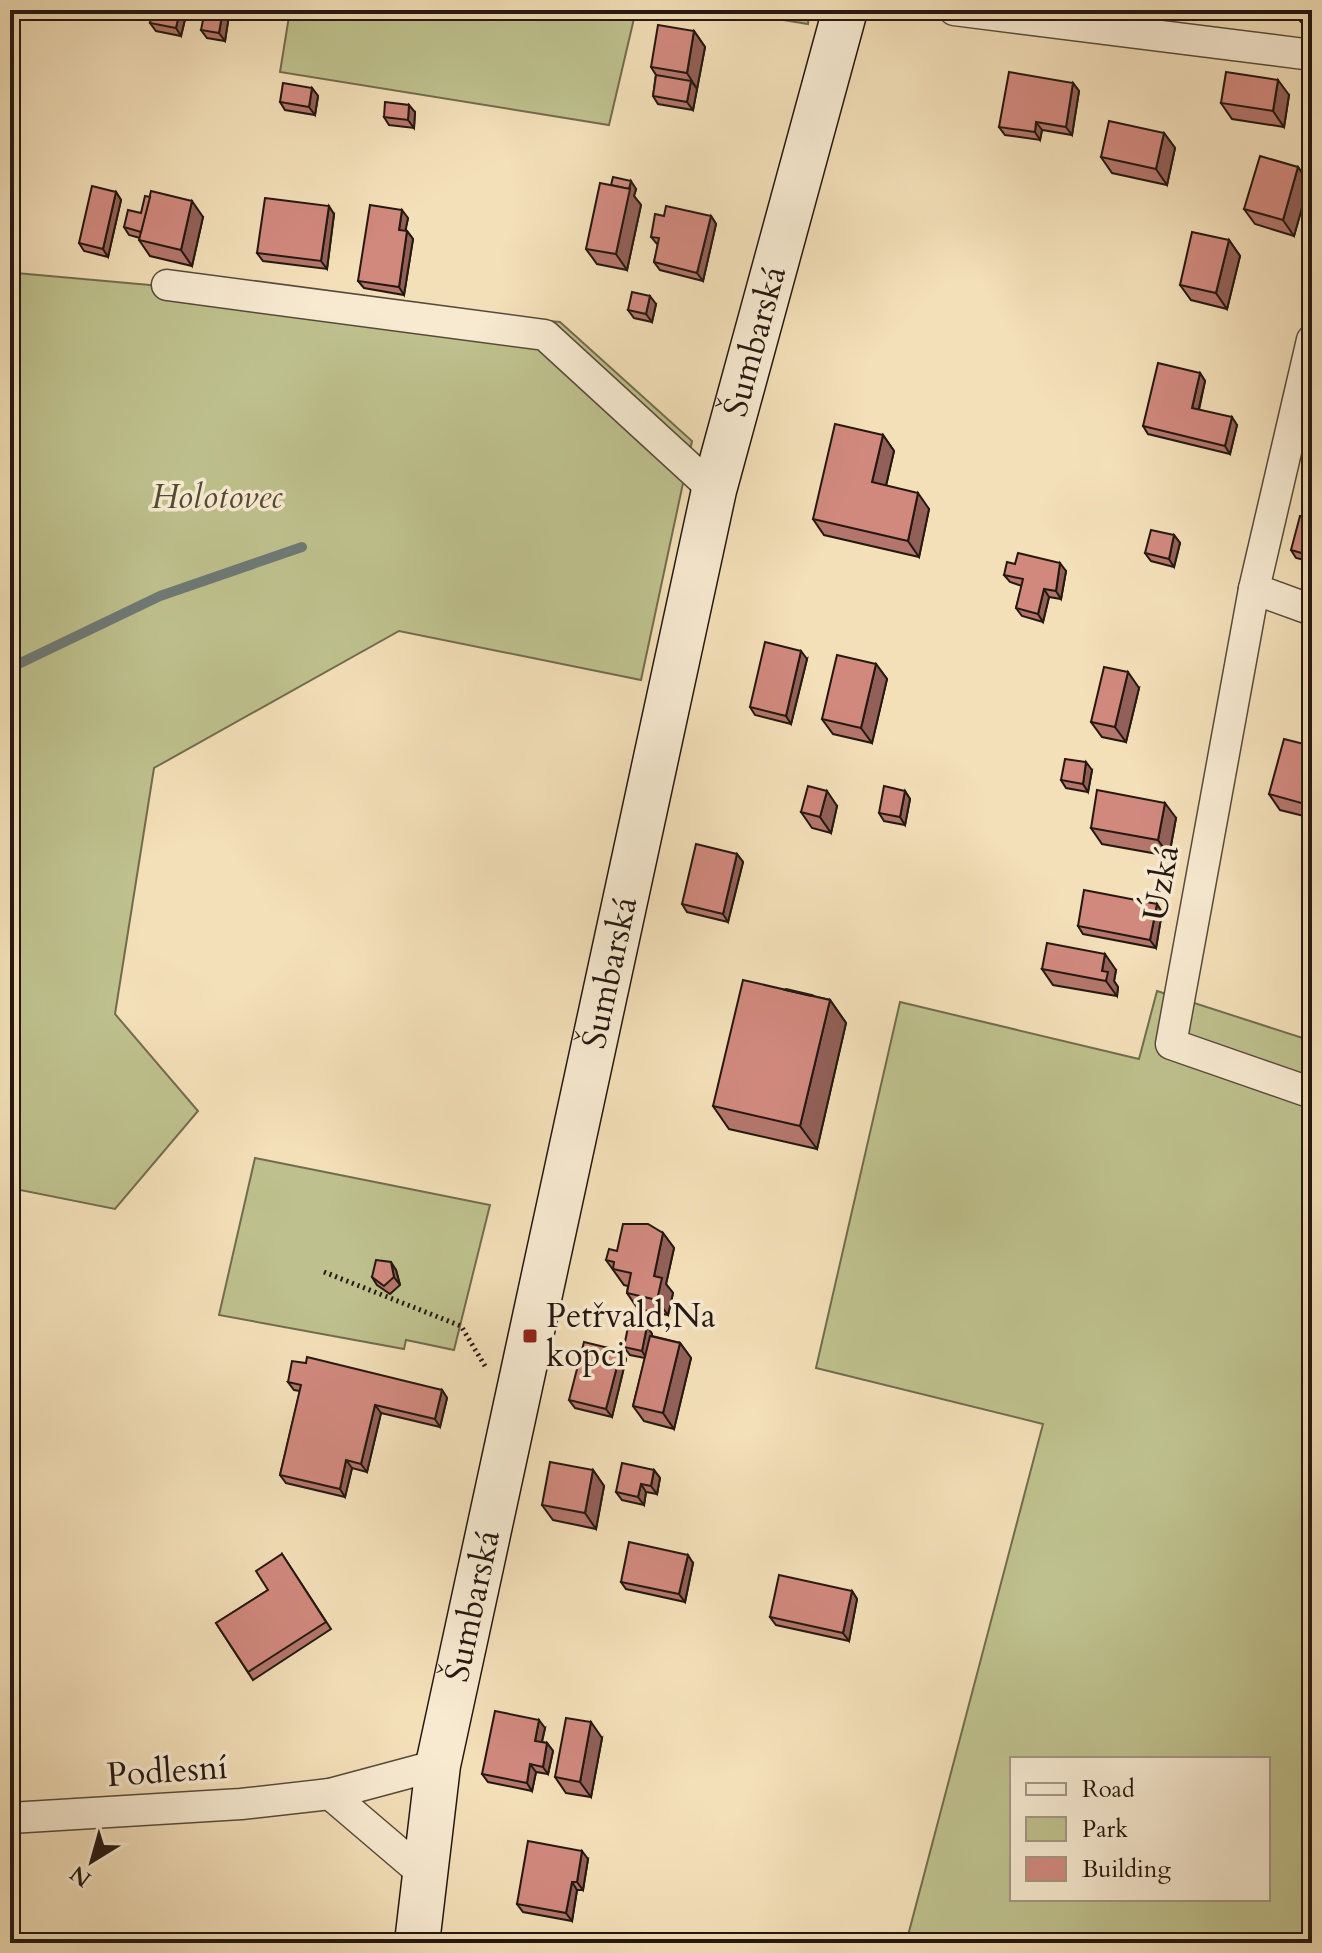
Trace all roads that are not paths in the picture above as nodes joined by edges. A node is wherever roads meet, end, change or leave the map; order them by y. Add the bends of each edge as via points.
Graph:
1 (845, 10) edge
2 (954, 10) edge
3 (1150, 21) edge
4 (1312, 55) edge
5 (167, 285) dead end
6 (1312, 340) edge
7 (714, 490) junction
8 (1254, 589) junction
9 (1312, 610) edge
10 (1312, 1093) edge
11 (438, 1765) junction
12 (330, 1794) junction
13 (10, 1818) edge
14 (425, 1875) junction
15 (417, 1943) edge

1 - 7 street, Šumbarská
2 - 3 street
3 - 4 street
5 - 7 street via 545,335
6 - 8 street, Úzká
7 - 11 street, Šumbarská
8 - 9 street
8 - 10 street, Úzká via 1171,1044
11 - 12 street, Podlesní
11 - 14 street, Šumbarská
12 - 13 street, Podlesní
12 - 14 street
14 - 15 street, Šumbarská

